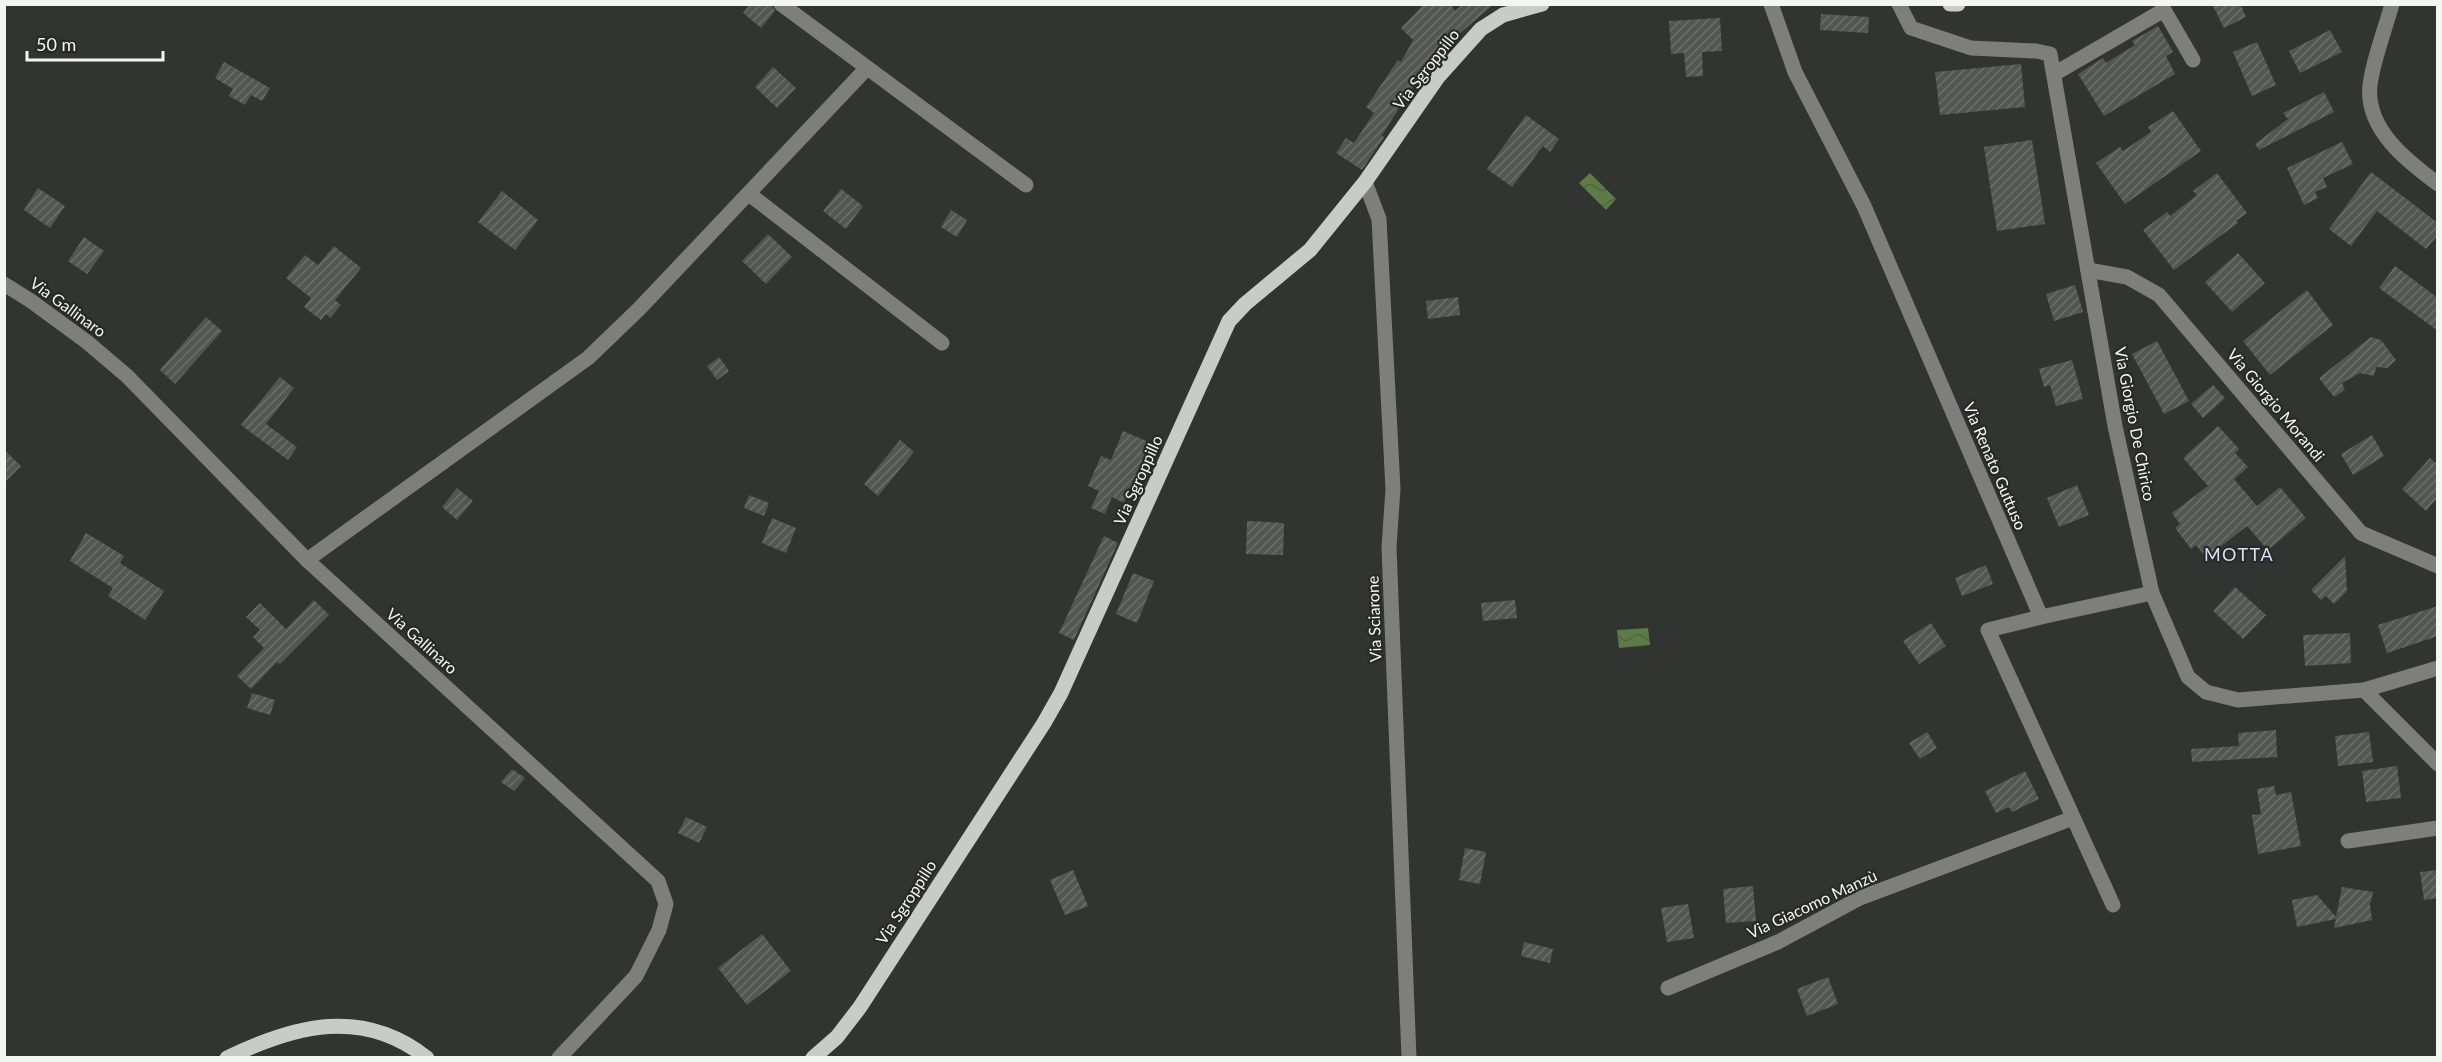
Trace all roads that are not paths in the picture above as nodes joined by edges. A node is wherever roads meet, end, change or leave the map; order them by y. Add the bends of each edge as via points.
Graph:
1 (781, 4) edge
2 (1542, 4) edge
3 (1771, 4) edge
4 (1899, 4) edge
5 (1950, 4) edge
6 (1958, 4) edge
7 (2392, 4) edge
8 (2193, 60) dead end
9 (867, 68) junction
10 (2054, 74) junction
11 (1365, 182) junction
12 (2438, 184) edge
13 (1026, 185) dead end
14 (749, 194) junction
15 (2088, 270) junction
16 (4, 284) edge
17 (942, 343) dead end
18 (307, 560) junction
19 (2438, 566) edge
20 (2152, 592) junction
21 (2041, 617) junction
22 (2438, 668) edge
23 (2364, 690) junction
24 (2438, 764) edge
25 (2073, 818) junction
26 (2438, 828) edge
27 (2348, 841) dead end
28 (2113, 904) dead end
29 (1668, 988) dead end
30 (227, 1058) edge
31 (427, 1058) edge
32 (559, 1058) edge
33 (813, 1058) edge
34 (1409, 1058) edge

1 - 9 street
2 - 11 main road, Via Sgroppillo via 1503,15 1481,29 1438,77
3 - 21 street, Via Renato Guttuso via 1795,72 1864,206
4 - 10 street, Via Giorgio De Chirico via 1911,28 1971,48 2050,54
5 - 6 main road
7 - 12 street via 2370,87 2373,111 2379,128 2406,160
8 - 10 street via 2164,10
9 - 13 street
9 - 14 street
10 - 15 street, Via Giorgio De Chirico
11 - 33 main road, Via Sgroppillo via 1310,250 1229,321 1061,693 872,987 837,1037
11 - 34 street, Via Sciarone via 1379,219 1393,489 1389,547
14 - 17 street
14 - 18 street via 588,358
15 - 19 street, Via Giorgio Morandi via 2127,277 2159,295 2361,533
15 - 20 street, Via Giorgio De Chirico via 2115,426
16 - 18 street, Via Gallinaro via 87,342 127,376
18 - 32 street, Via Gallinaro via 658,881 666,904 659,930 636,976
20 - 21 street
20 - 23 street, Via Giorgio De Chirico via 2188,677 2206,692 2238,700
21 - 25 street via 1988,630
22 - 23 street
23 - 24 street
25 - 28 street
25 - 29 street, Via Giacomo Manzù via 1860,898 1778,942
26 - 27 street
30 - 31 main road via 287,1032 325,1026 371,1029 397,1038

